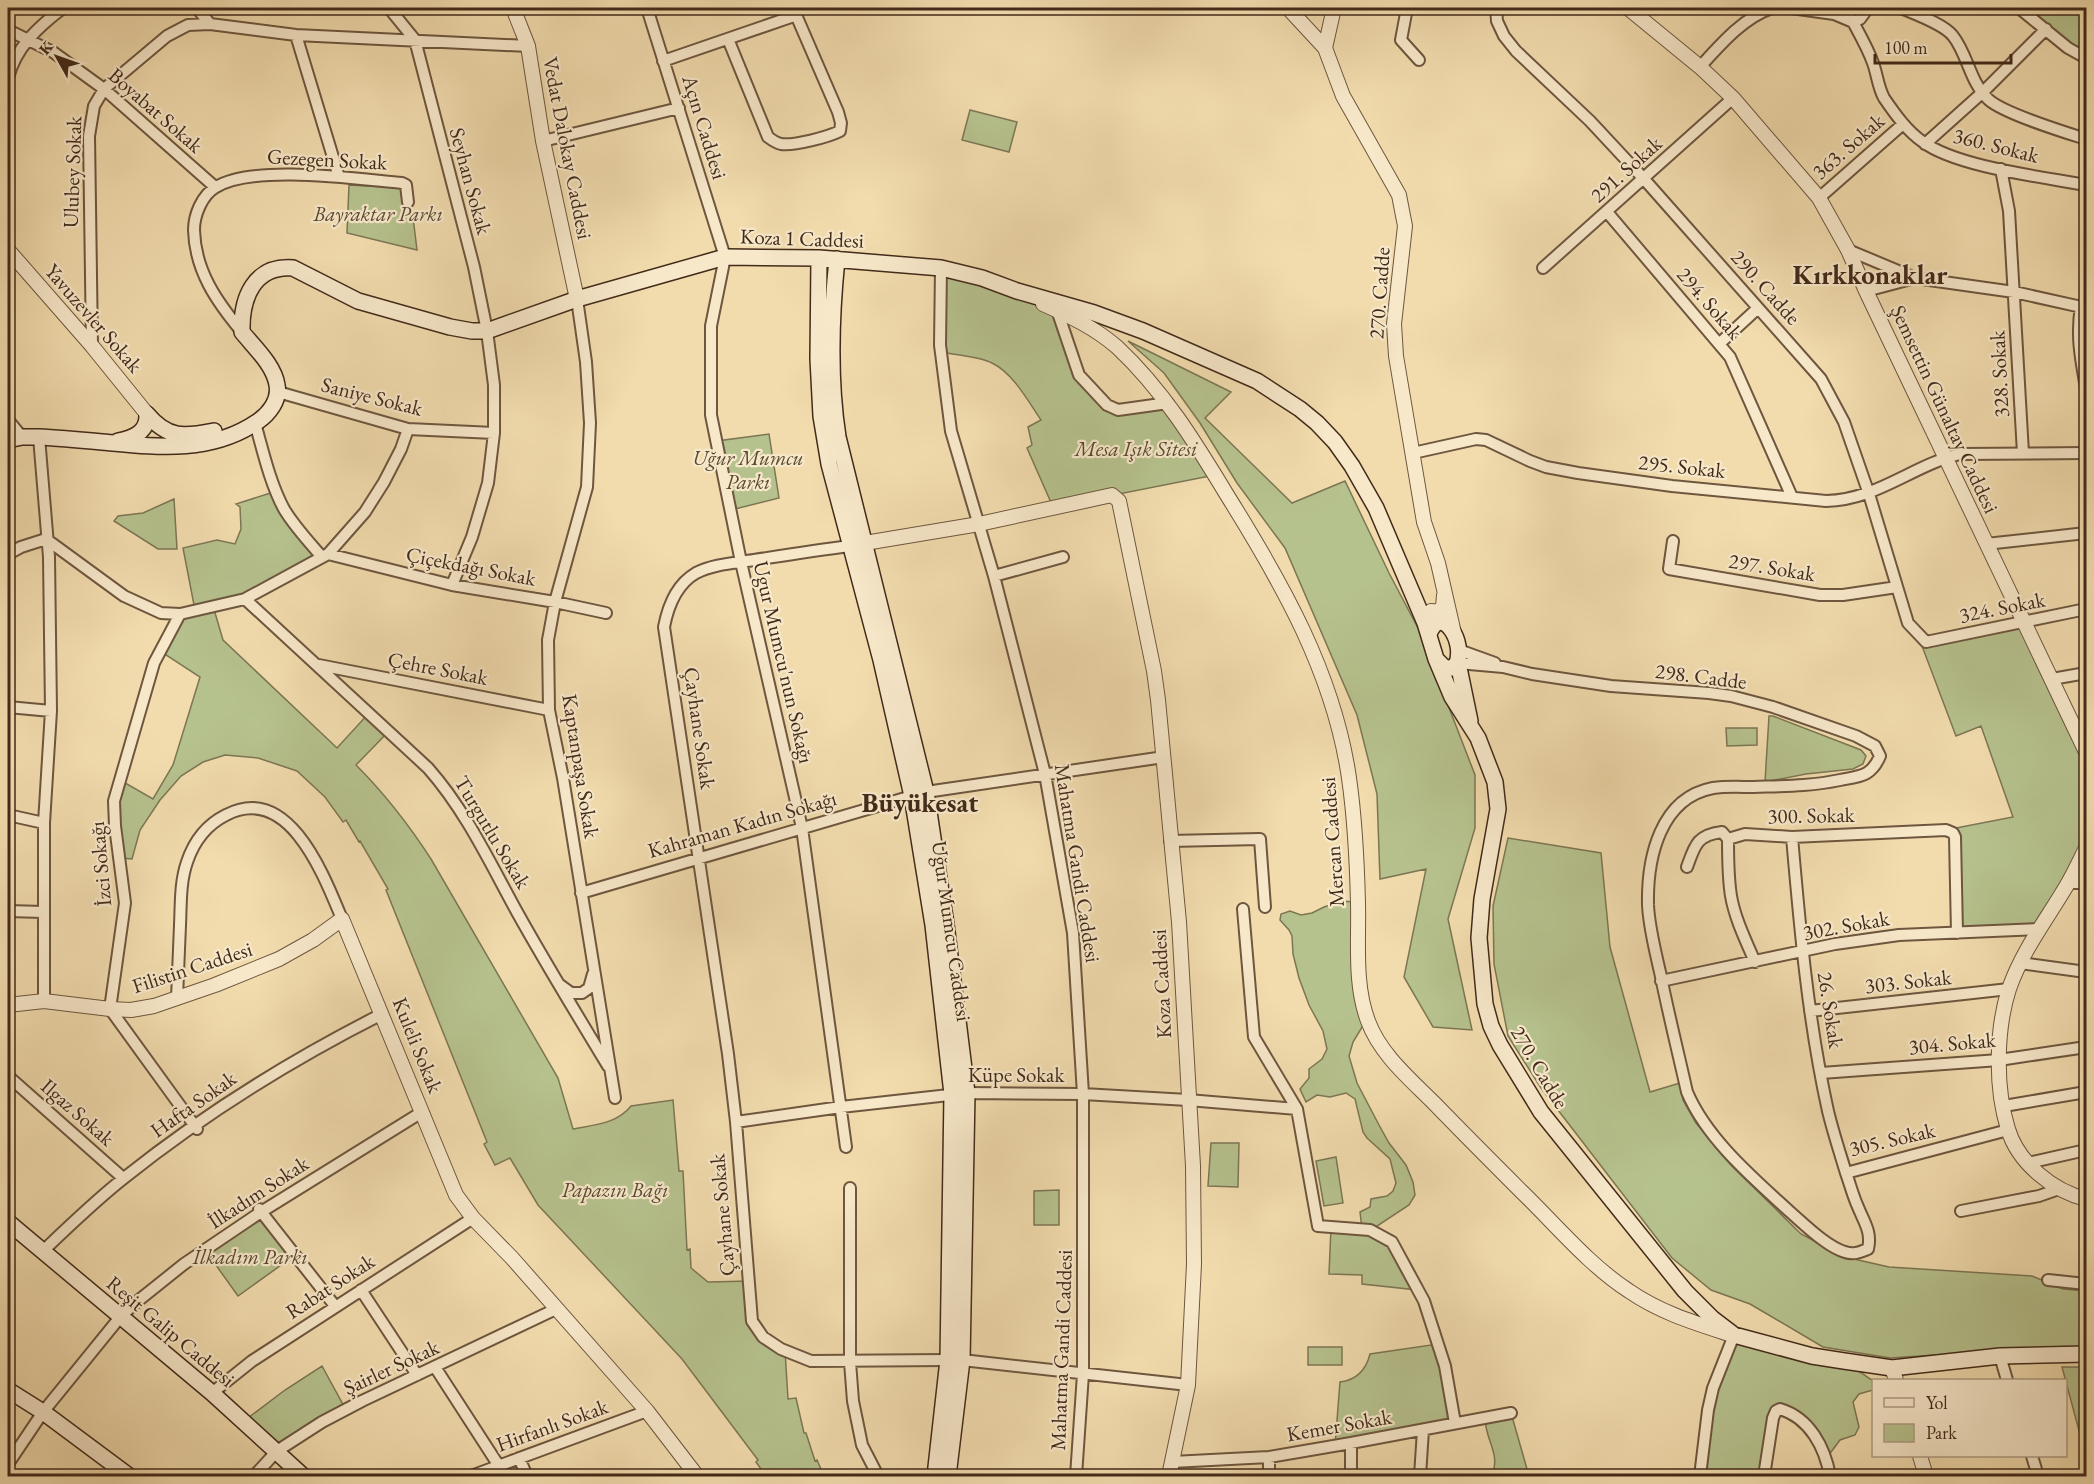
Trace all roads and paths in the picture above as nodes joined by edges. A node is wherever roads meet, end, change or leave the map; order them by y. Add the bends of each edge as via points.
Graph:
1 (63, 8) edge
2 (197, 8) edge
3 (389, 8) edge
4 (513, 8) edge
5 (647, 8) edge
6 (1288, 8) edge
7 (1334, 8) edge
8 (1407, 8) edge
9 (1496, 8) edge
10 (1629, 8) edge
11 (1791, 8) edge
12 (1846, 8) edge
13 (1868, 8) edge
14 (1901, 8) edge
15 (2019, 8) edge
16 (1764, 9) edge
17 (795, 11) edge
18 (1853, 22) junction
19 (210, 24) junction
20 (2046, 29) junction
21 (8, 30) edge
22 (296, 35) junction
23 (27, 39) junction
24 (728, 39) junction
25 (415, 40) junction
26 (528, 46) junction
27 (1325, 48) junction
28 (2086, 58) edge
29 (1419, 60) dead end
30 (663, 61) junction
31 (1700, 67) junction
32 (8, 78) edge
33 (104, 89) junction
34 (1983, 92) junction
35 (1733, 98) junction
36 (679, 108) junction
37 (1903, 124) junction
38 (2086, 139) edge
39 (543, 141) junction
40 (1925, 144) junction
41 (2001, 169) junction
42 (339, 177) junction
43 (1644, 178) junction
44 (2086, 185) edge
45 (215, 187) junction
46 (1819, 198) junction
47 (408, 202) dead end
48 (1607, 212) junction
49 (8, 250) edge
50 (1848, 250) junction
51 (725, 257) junction
52 (819, 258) junction
53 (837, 259) junction
54 (941, 268) junction
55 (1543, 268) dead end
56 (1915, 278) junction
57 (1017, 291) junction
58 (1866, 291) junction
59 (2014, 292) junction
60 (577, 299) junction
61 (2084, 307) edge
62 (1758, 308) junction
63 (1057, 310) junction
64 (242, 332) junction
65 (488, 332) junction
66 (1720, 343) junction
67 (92, 346) junction
68 (2086, 387) edge
69 (278, 392) junction
70 (1168, 403) junction
71 (147, 414) junction
72 (8, 420) edge
73 (255, 423) junction
74 (408, 429) junction
75 (494, 433) junction
76 (39, 436) junction
77 (15, 438) edge
78 (106, 442) junction
79 (1413, 453) junction
80 (2023, 453) junction
81 (2086, 453) edge
82 (1945, 458) junction
83 (1869, 494) junction
84 (1112, 495) joint
85 (1792, 497) junction
86 (979, 524) junction
87 (2086, 533) edge
88 (46, 539) junction
89 (1673, 541) dead end
90 (857, 544) junction
91 (1986, 544) junction
92 (8, 554) edge
93 (325, 556) junction
94 (1063, 557) dead end
95 (741, 562) junction
96 (994, 576) junction
97 (452, 585) junction
98 (1409, 586) junction
99 (1897, 587) junction
100 (1444, 590) junction
101 (245, 598) junction
102 (555, 602) junction
103 (2086, 609) edge
104 (606, 613) dead end
105 (180, 614) junction
106 (1436, 617) junction
107 (2026, 623) junction
108 (1454, 633) junction
109 (1429, 634) junction
110 (1926, 642) joint
111 (1459, 656) junction
112 (1436, 659) junction
113 (319, 665) junction
114 (2086, 673) edge
115 (2052, 679) junction
116 (8, 707) edge
117 (549, 710) junction
118 (51, 711) junction
119 (1470, 724) junction
120 (2086, 752) edge
121 (1164, 757) junction
122 (1045, 774) junction
123 (919, 794) junction
124 (8, 815) edge
125 (44, 823) junction
126 (802, 828) junction
127 (1792, 837) junction
128 (1728, 839) junction
129 (1170, 841) junction
130 (2086, 848) edge
131 (698, 859) junction
132 (1687, 867) dead end
133 (2068, 883) junction
134 (2086, 883) edge
135 (581, 893) junction
136 (1265, 907) dead end
137 (1243, 909) dead end
138 (8, 911) edge
139 (44, 912) junction
140 (342, 919) junction
141 (2039, 929) junction
142 (1957, 933) junction
143 (1802, 952) junction
144 (1755, 962) junction
145 (2020, 963) junction
146 (593, 965) junction
147 (2086, 972) edge
148 (551, 974) junction
149 (1661, 981) junction
150 (2009, 989) junction
151 (177, 998) junction
152 (44, 1001) junction
153 (8, 1005) edge
154 (110, 1010) junction
155 (1810, 1011) junction
156 (382, 1014) junction
157 (2086, 1047) edge
158 (1999, 1060) junction
159 (611, 1071) junction
160 (1821, 1073) junction
161 (8, 1076) edge
162 (2086, 1092) edge
163 (967, 1093) junction
164 (951, 1094) junction
165 (1083, 1094) junction
166 (615, 1098) dead end
167 (1188, 1100) junction
168 (2004, 1106) junction
169 (841, 1107) junction
170 (1297, 1109) junction
171 (422, 1112) junction
172 (736, 1122) junction
173 (195, 1127) junction
174 (2008, 1130) junction
175 (846, 1147) dead end
176 (2086, 1150) edge
177 (2028, 1163) junction
178 (1846, 1173) junction
179 (123, 1178) junction
180 (849, 1188) dead end
181 (2059, 1189) junction
182 (2086, 1199) edge
183 (260, 1211) junction
184 (1960, 1211) dead end
185 (473, 1218) junction
186 (8, 1222) edge
187 (43, 1251) junction
188 (2048, 1280) dead end
189 (2086, 1284) edge
190 (361, 1290) junction
191 (335, 1306) junction
192 (556, 1309) junction
193 (122, 1316) junction
194 (1734, 1335) junction
195 (2086, 1354) edge
196 (2000, 1356) junction
197 (955, 1360) junction
198 (850, 1362) junction
199 (435, 1367) junction
200 (1083, 1374) junction
201 (1894, 1374) edge
202 (417, 1375) junction
203 (2007, 1379) edge
204 (1188, 1385) junction
205 (8, 1390) edge
206 (212, 1393) junction
207 (647, 1411) junction
208 (43, 1412) junction
209 (1511, 1413) dead end
210 (1455, 1423) junction
211 (1423, 1430) junction
212 (1351, 1443) junction
213 (277, 1451) junction
214 (1269, 1457) junction
215 (1921, 1457) edge
216 (2032, 1457) edge
217 (519, 1458) junction
218 (1172, 1462) junction
219 (8, 1464) edge
220 (499, 1466) junction
221 (129, 1476) edge
222 (254, 1476) edge
223 (303, 1476) edge
224 (471, 1476) edge
225 (527, 1476) edge
226 (697, 1476) edge
227 (878, 1476) edge
228 (935, 1476) edge
229 (948, 1476) edge
230 (1076, 1476) edge
231 (1169, 1476) edge
232 (1269, 1476) edge
233 (1351, 1476) edge
234 (1420, 1476) edge
235 (1700, 1476) edge
236 (1764, 1476) edge
237 (1830, 1476) edge
238 (1926, 1476) edge
239 (2038, 1476) edge

1 - 23 street
2 - 19 street
3 - 25 street
4 - 26 street, Vedat Dalokay Caddesi
5 - 30 street, Açın Caddesi
6 - 27 street
7 - 27 street
8 - 29 street via 1401,40
9 - 43 street, 290. Cadde via 1497,21 1516,51
10 - 31 street, Şemsettin Günaltay Caddesi
11 - 18 street via 1834,14
12 - 18 street, 360. Sokak
13 - 18 street
14 - 34 street via 1953,35
15 - 20 street
16 - 31 street
17 - 24 street
17 - 24 street via 838,112 840,131 787,144 768,137
18 - 37 street, 360. Sokak via 1873,62 1881,91
19 - 22 street, Ulubey Sokak
19 - 33 street, Ulubey Sokak via 188,25 167,36
20 - 28 street
20 - 34 street
21 - 23 street, Boyabat Sokak
22 - 25 street, Ulubey Sokak
22 - 42 street
23 - 32 street
23 - 33 street, Boyabat Sokak via 53,52
24 - 30 street
25 - 26 street, Ulubey Sokak
25 - 65 street, Seyhan Sokak
26 - 39 street, Vedat Dalokay Caddesi
27 - 79 street, 270. Cadde via 1343,96 1394,182 1403,209 1405,226 1394,338
30 - 36 street, Açın Caddesi
31 - 35 street, Şemsettin Günaltay Caddesi
33 - 45 street, Boyabat Sokak
33 - 67 street, Ulubey Sokak via 94,106 89,136
34 - 38 street via 1999,106
34 - 40 street
35 - 43 street, 291. Sokak
35 - 46 street, Şemsettin Günaltay Caddesi
36 - 39 street
36 - 51 street, Açın Caddesi
37 - 40 street, 360. Sokak
37 - 46 street, 363. Sokak
39 - 60 street, Vedat Dalokay Caddesi
40 - 41 street, 360. Sokak via 1957,158
41 - 44 street, 360. Sokak
41 - 59 street, 328. Sokak via 2009,211
42 - 45 street, Gezegen Sokak via 262,174
42 - 47 street, Gezegen Sokak via 402,183 406,185
43 - 48 street, 291. Sokak
43 - 62 street, 290. Cadde
45 - 64 street via 201,202 194,223 195,247 214,295
46 - 50 street, Şemsettin Günaltay Caddesi
48 - 55 street, 291. Sokak
48 - 66 street, 294. Sokak
49 - 67 street, Yavuzevler Sokak
50 - 56 street
50 - 58 street, Şemsettin Günaltay Caddesi
51 - 52 main road, Koza 1 Caddesi
51 - 60 main road, Koza 1 Caddesi
51 - 95 street, Ugur Mumcu'nun Sokağı via 711,326 711,415
52 - 53 main road, Koza 1 Caddesi
52 - 90 main road, Uğur Mumcu Caddesi via 821,416 830,464
53 - 54 main road, Koza 1 Caddesi
53 - 90 main road, Uğur Mumcu Caddesi via 832,360 835,416
54 - 57 main road, Koza 1 Caddesi
54 - 86 street, Mahatma Gandi Caddesi via 940,345 945,388 954,443
56 - 58 street
56 - 59 street
57 - 63 street, Mercan Caddesi
57 - 98 main road, Koza 1 Caddesi via 1143,331 1257,381 1300,409 1335,442 1352,466 1376,508
58 - 82 street, Şemsettin Günaltay Caddesi
59 - 61 street
59 - 80 street, 328. Sokak
60 - 65 main road, Koza 1 Caddesi
60 - 102 street, Kaptanpaşa Sokak via 590,423 587,487
61 - 68 street via 2078,324
62 - 66 street
62 - 83 street, 290. Cadde via 1821,380 1845,422
63 - 70 street, Mercan Caddesi via 1102,335
63 - 70 street via 1079,375 1107,405 1118,410
64 - 65 main road, Koza 1 Caddesi via 244,306 252,285 262,275 282,267 293,268 358,301 450,327
64 - 69 main road via 273,374
65 - 75 street, Seyhan Sokak
66 - 85 street, 294. Sokak via 1730,357
67 - 71 street, Yavuzevler Sokak
69 - 73 main road via 268,412
69 - 74 street, Saniye Sokak
70 - 194 street, Mercan Caddesi via 1275,573 1327,685 1342,739 1352,805 1361,992 1367,1019 1378,1041 1418,1087 1575,1246 1624,1289 1667,1313
71 - 73 main road via 160,428 178,434
71 - 78 main road via 146,425 137,435
72 - 77 street
73 - 78 main road via 226,439 193,445 160,447
73 - 93 street via 283,507
74 - 75 street, Saniye Sokak
74 - 93 street via 370,505
75 - 97 street, Seyhan Sokak via 488,483
76 - 77 main road
76 - 78 main road
76 - 88 street
79 - 85 street, 295. Sokak via 1486,440 1530,461 1578,473
79 - 100 street, 270. Cadde via 1424,522
80 - 81 street, 295. Sokak
80 - 82 street, 295. Sokak via 1960,454
82 - 83 street, 295. Sokak
82 - 91 street, Şemsettin Günaltay Caddesi
83 - 85 street, 295. Sokak via 1844,501
83 - 99 street, 290. Cadde
84 - 86 street, Çayhane Sokak
84 - 121 street, Koza Caddesi via 1119,501 1154,670
86 - 90 street, Çayhane Sokak
86 - 96 street, Mahatma Gandi Caddesi
87 - 91 street
88 - 92 street
88 - 105 street via 124,597 161,613
88 - 118 street
89 - 99 street, 297. Sokak via 1669,569 1820,595
90 - 95 street, Çayhane Sokak
90 - 123 main road, Uğur Mumcu Caddesi via 881,660
91 - 107 street, Şemsettin Günaltay Caddesi
93 - 97 street, Çiçekdağı Sokak
93 - 101 street
94 - 96 street
95 - 126 street, Ugur Mumcu'nun Sokağı
95 - 131 street, Çayhane Sokak via 697,573 685,582 667,610 664,627
96 - 122 street, Mahatma Gandi Caddesi
97 - 102 street, Çiçekdağı Sokak
98 - 106 main road
98 - 109 main road, 270. Cadde
99 - 110 street, 290. Cadde via 1908,623
100 - 106 street via 1443,607
100 - 108 street, 270. Cadde
101 - 105 street
101 - 113 street, Turgutlu Sokak
102 - 104 street, Çiçekdağı Sokak
102 - 117 street, Kaptanpaşa Sokak via 548,640
103 - 107 street, 324. Sokak
105 - 154 street, İzci Sokağı via 154,663 114,801 125,903
106 - 108 main road
106 - 109 main road
107 - 110 street, 324. Sokak
107 - 115 street, Şemsettin Günaltay Caddesi
108 - 111 main road, 270. Cadde
109 - 112 main road, 270. Cadde
111 - 112 main road via 1454,667 1448,668
111 - 119 main road, 270. Cadde
111 - 149 street, 298. Cadde via 1611,686 1731,696 1773,707 1875,746 1880,756 1875,768 1863,776 1828,783 1713,788 1693,794 1675,808 1659,834 1648,892 1650,927
112 - 119 main road, 270. Cadde via 1452,698
113 - 117 street, Çehre Sokak
113 - 148 street, Turgutlu Sokak via 448,790
114 - 115 street
115 - 120 street, Şemsettin Günaltay Caddesi
116 - 118 street
117 - 135 street, Kaptanpaşa Sokak
118 - 125 street
119 - 194 main road, 270. Cadde via 1492,773 1498,809 1479,938 1485,1004 1500,1045 1559,1136 1685,1291
121 - 122 street, Kahraman Kadın Sokağı
121 - 129 street, Koza Caddesi
122 - 123 street, Kahraman Kadın Sokağı
122 - 165 street, Mahatma Gandi Caddesi via 1073,933
123 - 126 street, Kahraman Kadın Sokağı
123 - 163 main road, Uğur Mumcu Caddesi via 946,924
123 - 164 main road, Uğur Mumcu Caddesi
124 - 125 street
125 - 139 street
126 - 131 street, Kahraman Kadın Sokağı
126 - 169 street, Ugur Mumcu'nun Sokağı
127 - 128 street, 300. Sokak via 1745,834
127 - 142 street, 300. Sokak via 1946,830 1953,833
127 - 143 street, 26. Sokak
128 - 132 street, 300. Sokak via 1722,832 1703,837
128 - 144 street via 1731,897
129 - 136 street via 1260,839
129 - 167 street, Koza Caddesi via 1179,922
130 - 133 street
131 - 135 street, Kahraman Kadın Sokağı
131 - 172 street, Çayhane Sokak
133 - 134 street
133 - 141 street
135 - 146 street, Kaptanpaşa Sokak
137 - 170 street via 1254,1037
138 - 139 street
139 - 152 street
140 - 151 street, Filistin Caddesi via 279,959
140 - 151 street, Kuleli Sokak via 314,855 289,824 265,810 246,808 228,814 209,825 195,842 186,863 181,888
140 - 156 street, Kuleli Sokak
141 - 142 street, 302. Sokak
141 - 145 street
142 - 143 street, 302. Sokak via 1899,935
143 - 144 street, 302. Sokak
143 - 155 street, 26. Sokak
144 - 149 street, 302. Sokak
145 - 147 street
145 - 150 street
146 - 148 street via 589,988 582,993 572,993
146 - 159 street, Kaptanpaşa Sokak
148 - 159 street, Turgutlu Sokak
149 - 178 street via 1686,1092 1693,1106 1739,1165 1789,1211 1835,1248 1856,1254 1868,1249 1869,1230
150 - 155 street, 303. Sokak
150 - 158 street
151 - 154 street, Filistin Caddesi via 154,1006
152 - 153 street, Filistin Caddesi
152 - 154 street, Filistin Caddesi
154 - 173 street
155 - 160 street, 26. Sokak
156 - 171 street, Kuleli Sokak
156 - 173 street, Hafta Sokak via 302,1056
157 - 158 street, 304. Sokak
158 - 160 street, 304. Sokak
158 - 168 street
159 - 166 street, Kaptanpaşa Sokak
160 - 178 street, 305. Sokak
161 - 179 street, Ilgaz Sokak
162 - 168 street
163 - 164 street, Küpe Sokak
163 - 165 street, Küpe Sokak
163 - 197 main road, Uğur Mumcu Caddesi
164 - 169 street, Küpe Sokak
164 - 197 main road, Uğur Mumcu Caddesi
165 - 167 street, Küpe Sokak
165 - 200 street, Mahatma Gandi Caddesi
167 - 170 street, Küpe Sokak
167 - 204 street, Koza Caddesi via 1194,1264
168 - 174 street
169 - 172 street, Küpe Sokak
169 - 175 street, Ugur Mumcu'nun Sokağı
170 - 210 street via 1318,1226 1370,1230 1392,1242 1424,1301 1445,1366
171 - 183 street, İlkadım Sokak
171 - 185 street, Kuleli Sokak via 456,1195
172 - 198 street, Çayhane Sokak via 752,1321 763,1336 781,1349 811,1361
173 - 179 street, Hafta Sokak
174 - 177 street
174 - 178 street, 305. Sokak
176 - 177 street
177 - 181 street
179 - 187 street, Hafta Sokak
180 - 198 street
181 - 182 street
181 - 184 street
183 - 191 street
183 - 193 street, İlkadım Sokak via 184,1264
185 - 190 street, Rabat Sokak
185 - 192 street, Kuleli Sokak
186 - 187 main road, Reşit Galip Caddesi
187 - 193 main road, Reşit Galip Caddesi
188 - 189 street
190 - 191 street, Rabat Sokak
190 - 202 street
191 - 206 street, Rabat Sokak via 252,1361
192 - 199 street, Şairler Sokak
192 - 207 street, Kuleli Sokak
193 - 206 main road, Reşit Galip Caddesi
193 - 208 street, İlkadım Sokak
194 - 201 main road
194 - 235 street via 1710,1399
195 - 196 main road
196 - 201 main road
196 - 203 street
197 - 198 street
197 - 200 street
197 - 228 main road, Uğur Mumcu Caddesi
197 - 229 main road, Uğur Mumcu Caddesi
198 - 227 street via 862,1445
199 - 202 street, Şairler Sokak
199 - 220 street
200 - 204 street
200 - 230 street, Mahatma Gandi Caddesi
202 - 213 street, Şairler Sokak via 322,1422
204 - 218 street, Koza Caddesi
205 - 208 main road
206 - 213 main road, Reşit Galip Caddesi
207 - 217 street, Hirfanlı Sokak
207 - 226 street, Kuleli Sokak
208 - 219 street, İlkadım Sokak
208 - 221 main road
209 - 210 street, Kemer Sokak
210 - 211 street, Kemer Sokak
211 - 212 street, Kemer Sokak
211 - 234 street
212 - 214 street, Kemer Sokak
212 - 233 street
213 - 222 street, Şairler Sokak
213 - 223 main road, Reşit Galip Caddesi
214 - 218 street, Kemer Sokak
214 - 232 street
215 - 238 street
216 - 239 street
217 - 220 street, Hirfanlı Sokak
217 - 225 street
218 - 231 street, Koza Caddesi
220 - 224 street, Hirfanlı Sokak
236 - 237 street via 1773,1418 1778,1410 1784,1410 1811,1430 1825,1454

